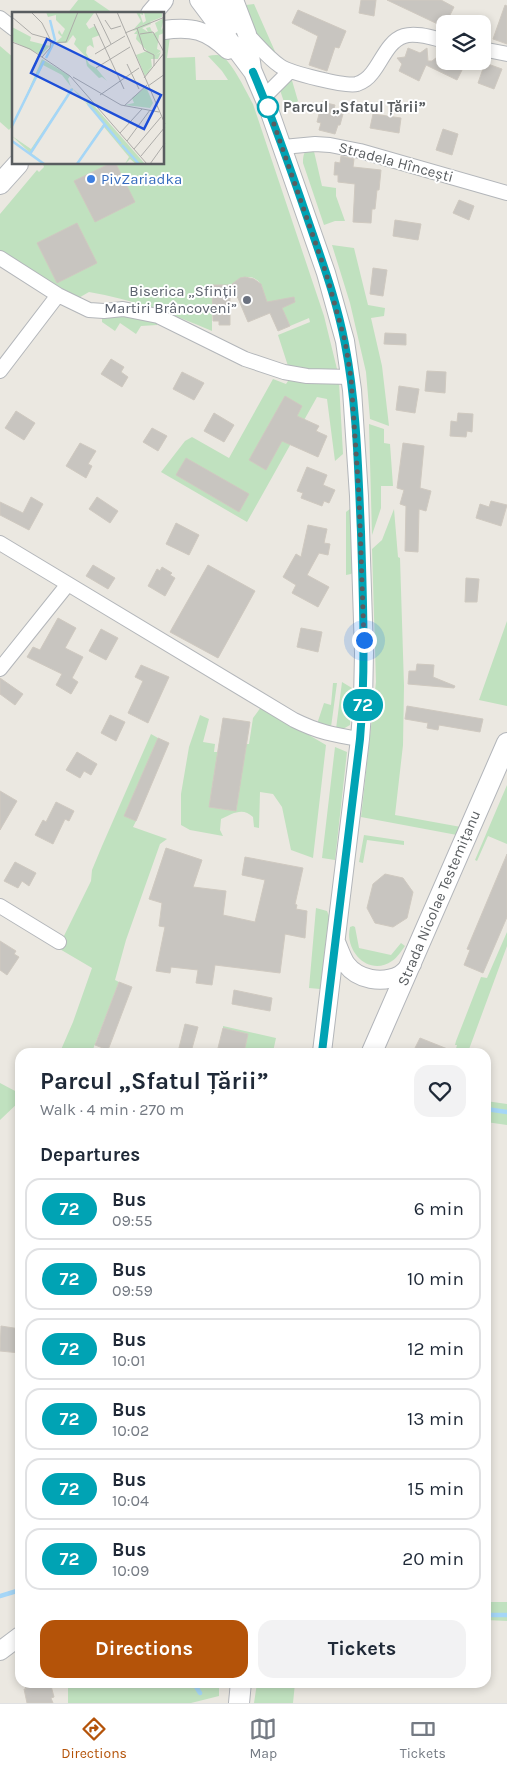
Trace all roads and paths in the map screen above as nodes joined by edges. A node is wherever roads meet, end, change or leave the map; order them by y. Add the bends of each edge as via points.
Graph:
1 (147, 0) edge
2 (163, 0) edge
3 (199, 0) edge
4 (215, 0) edge
5 (234, 0) edge
6 (138, 12) edge
7 (153, 12) edge
8 (0, 18) edge
9 (12, 27) edge
10 (165, 30) edge
11 (247, 34) junction
12 (436, 39) edge
13 (491, 51) edge
14 (507, 54) edge
15 (252, 65) junction
16 (290, 71) junction
17 (264, 97) junction
18 (283, 147) junction
19 (17, 165) edge
20 (0, 184) edge
21 (507, 193) edge
22 (0, 258) edge
23 (58, 295) junction
24 (0, 370) edge
25 (351, 378) junction
26 (0, 543) edge
27 (68, 584) junction
28 (0, 669) edge
29 (360, 739) junction
30 (507, 743) edge
31 (0, 906) edge
32 (60, 942) dead end
33 (336, 942) junction
34 (412, 964) junction
35 (323, 1048) edge
36 (374, 1048) edge
37 (15, 1640) edge
38 (0, 1651) edge
39 (240, 1688) edge
40 (239, 1703) edge

1 - 6 main road
2 - 7 main road
3 - 15 street
4 - 15 street
5 - 11 street
8 - 9 street
10 - 15 street via 192,29 205,33
11 - 15 street
11 - 16 street via 280,66
12 - 16 street via 410,34 398,38 372,73 356,84
13 - 14 street
15 - 17 street
16 - 17 street
17 - 18 street
18 - 21 street, Stradela Hîncești via 315,144 352,149
18 - 25 street via 326,273 345,341
19 - 20 main road
22 - 23 street
23 - 24 street
23 - 25 street via 89,310 123,309 158,316 245,359 284,372
25 - 29 street via 364,615
26 - 27 street
27 - 28 street
27 - 29 street via 308,727
29 - 33 street
30 - 34 main road, Strada Nicolae Testemițanu
31 - 32 street
33 - 34 street via 346,964 371,980 386,980
33 - 35 street
34 - 36 main road, Strada Nicolae Testemițanu
37 - 38 street
39 - 40 main road

